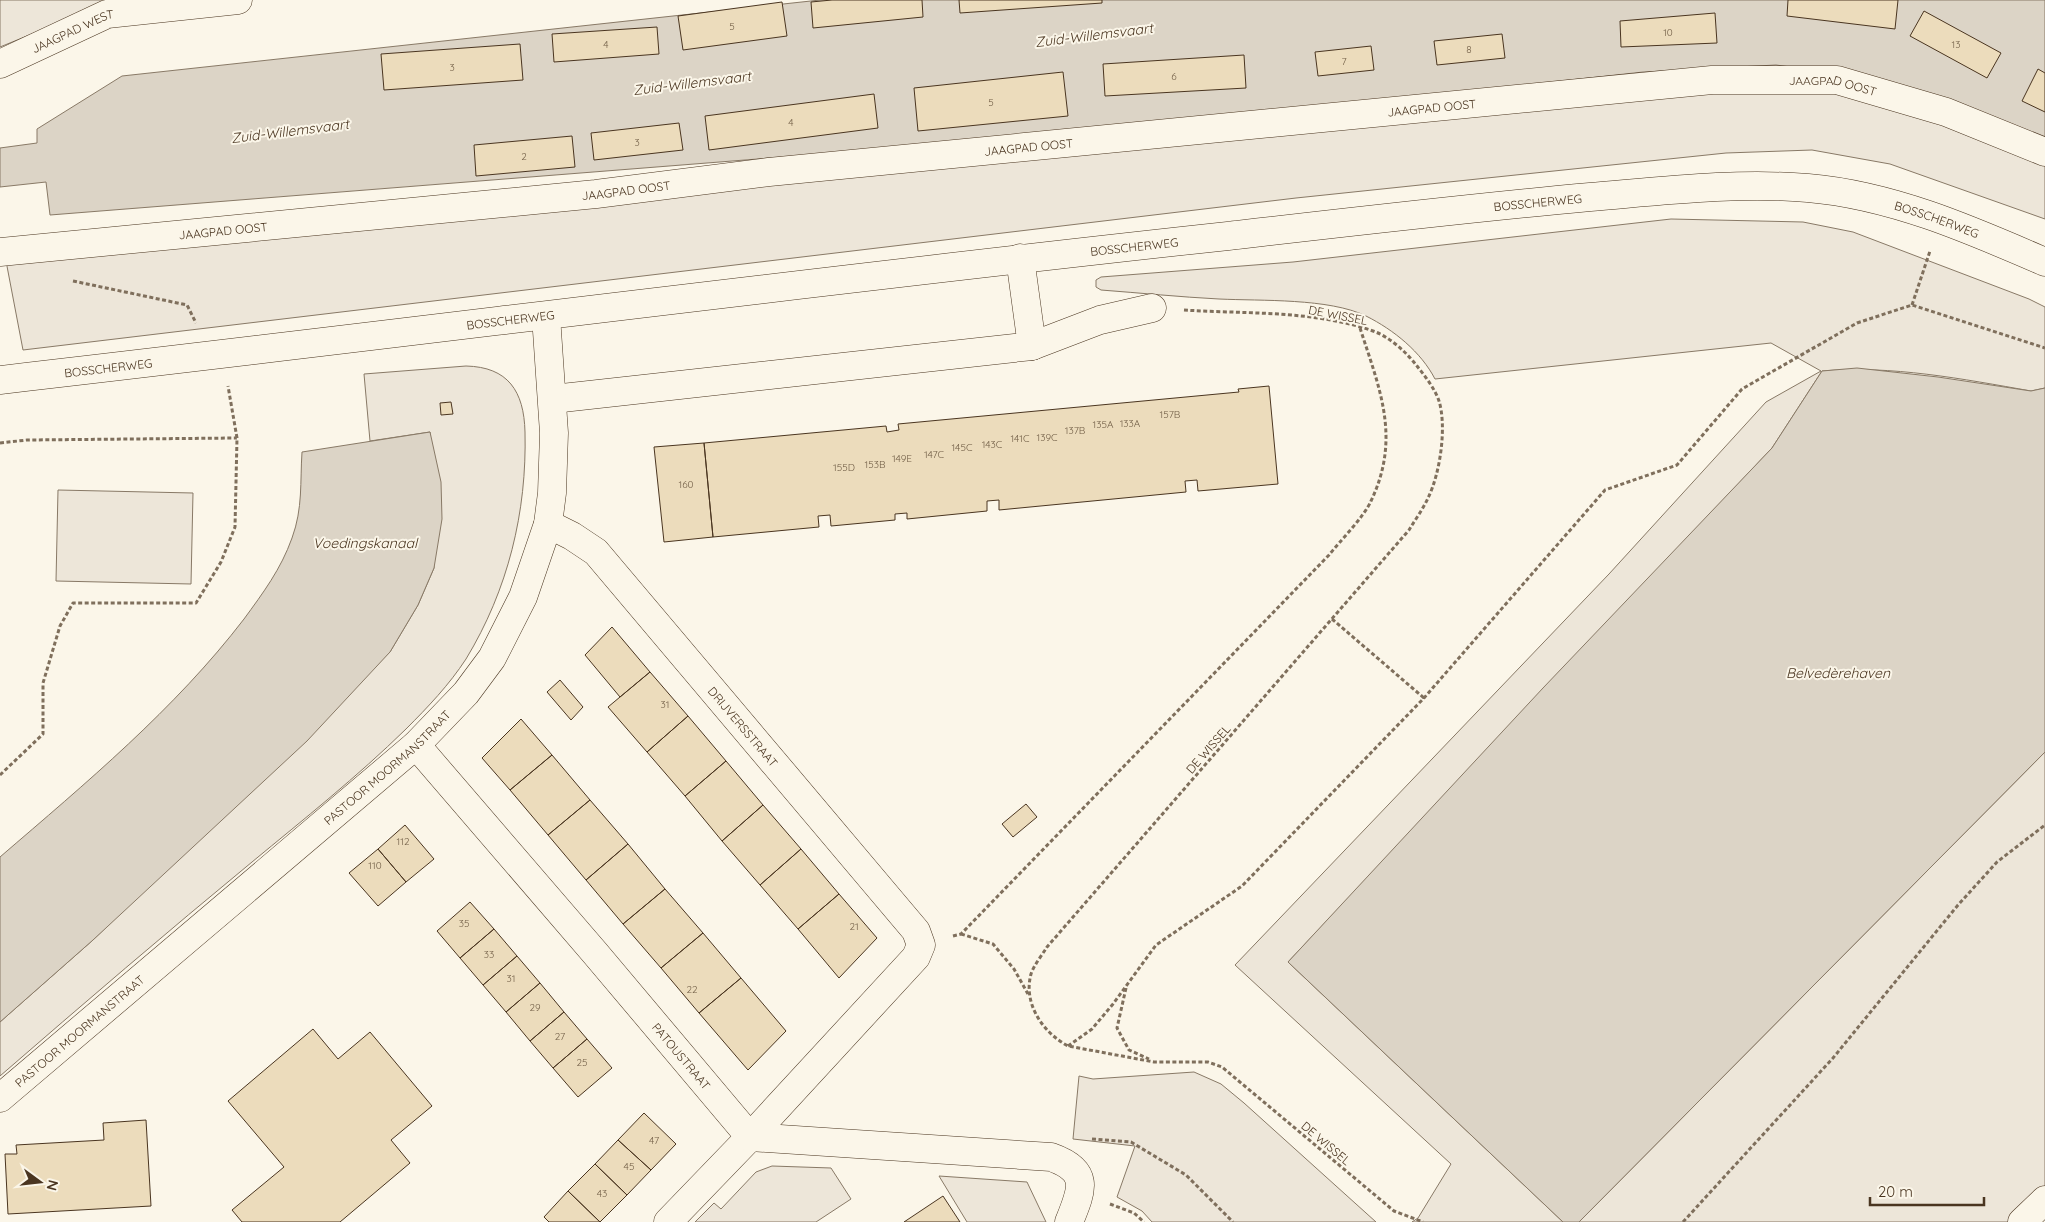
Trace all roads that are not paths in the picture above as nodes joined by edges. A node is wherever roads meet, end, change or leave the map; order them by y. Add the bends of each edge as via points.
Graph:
1 (238, 0) edge
2 (0, 64) edge
3 (2045, 152) edge
4 (0, 252) edge
5 (1020, 258) junction
6 (2045, 262) edge
7 (1152, 308) road end
8 (546, 316) junction
9 (1032, 346) junction
10 (0, 380) edge
11 (553, 399) junction
12 (548, 524) junction
13 (416, 745) junction
14 (0, 1098) edge
15 (750, 1137) junction
16 (2045, 1200) edge
17 (668, 1222) edge
18 (1069, 1222) edge
19 (2022, 1222) edge

1 - 2 street, JAAGPAD WEST via 107,14
3 - 4 street, JAAGPAD OOST via 1946,112 1837,80 1712,80 769,172 596,194
5 - 6 street, BOSSCHERWEG via 1522,203 1661,191 1772,186 1842,192 1892,204 1948,222
5 - 8 street, BOSSCHERWEG
5 - 9 street
7 - 9 street via 1100,320
8 - 10 street, BOSSCHERWEG
8 - 11 street, PASTOOR MOORMANSTRAAT
9 - 11 street
11 - 12 street, PASTOOR MOORMANSTRAAT via 553,465
12 - 13 street, PASTOOR MOORMANSTRAAT via 523,597 492,658 466,693
12 - 15 street, DRIJVERSSTRAAT via 596,552 916,931 921,945 916,957
13 - 14 street, PASTOOR MOORMANSTRAAT
13 - 15 street, PATOUSTRAAT
15 - 17 street
15 - 18 street via 1051,1157 1070,1166 1080,1181 1080,1197
16 - 19 street

